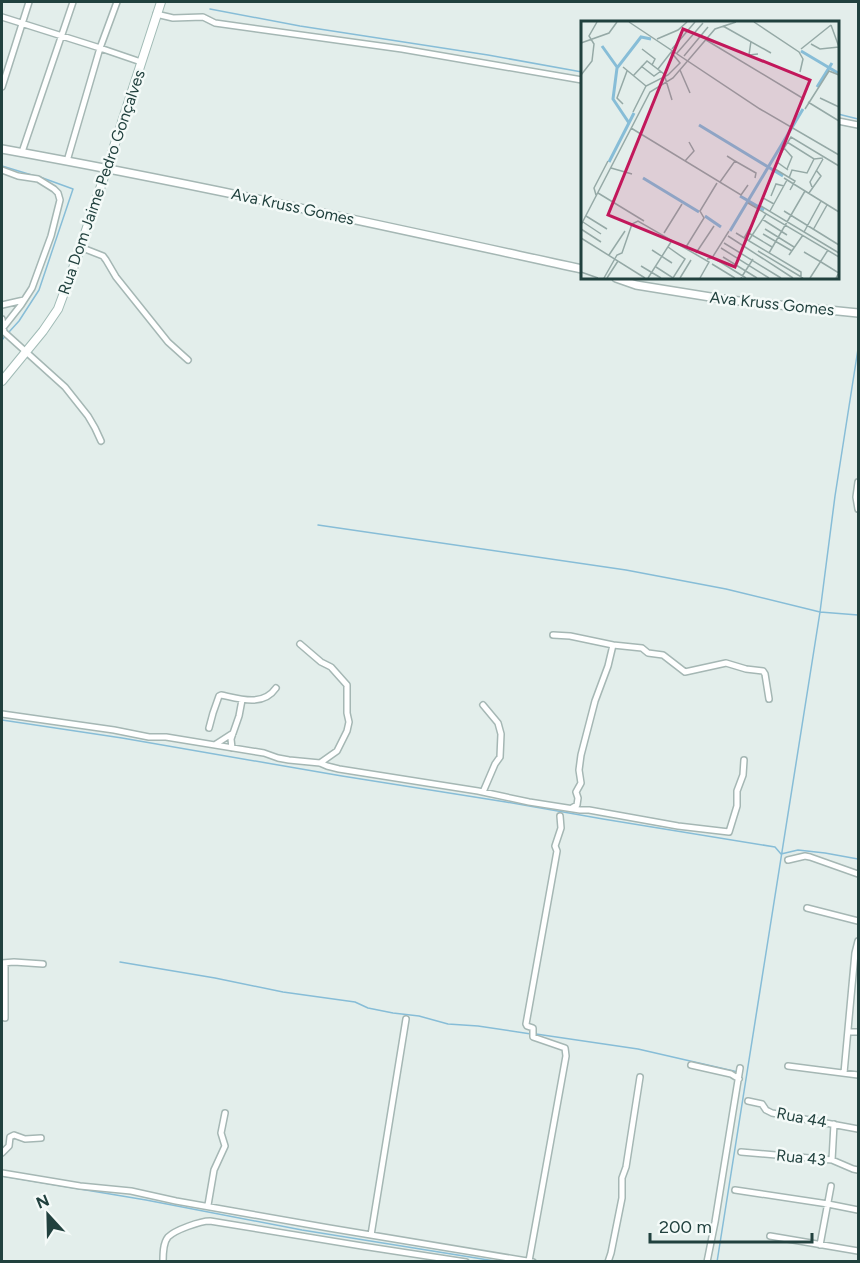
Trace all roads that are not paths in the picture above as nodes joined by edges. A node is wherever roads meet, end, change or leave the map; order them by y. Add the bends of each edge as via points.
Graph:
1 (29, 2) edge
2 (73, 2) edge
3 (117, 2) edge
4 (160, 2) edge
5 (156, 14) junction
6 (2, 17) edge
7 (22, 23) junction
8 (62, 36) junction
9 (100, 48) junction
10 (141, 62) junction
11 (581, 80) edge
12 (2, 87) edge
13 (839, 122) edge
14 (858, 125) edge
15 (2, 149) edge
16 (22, 152) junction
17 (66, 161) junction
18 (108, 168) junction
19 (2, 170) edge
20 (80, 247) junction
21 (581, 268) edge
22 (619, 279) edge
23 (24, 300) junction
24 (2, 305) edge
25 (858, 313) edge
26 (2, 319) edge
27 (3, 330) edge
28 (26, 352) junction
29 (188, 360) dead end
30 (2, 381) edge
31 (101, 441) dead end
32 (858, 482) edge
33 (858, 509) edge
34 (553, 635) dead end
35 (300, 644) dead end
36 (613, 645) junction
37 (276, 688) dead end
38 (769, 699) dead end
39 (242, 700) junction
40 (483, 705) dead end
41 (2, 714) edge
42 (209, 728) dead end
43 (234, 732) junction
44 (215, 745) junction
45 (232, 748) junction
46 (744, 760) dead end
47 (320, 763) junction
48 (483, 792) junction
49 (572, 808) junction
50 (560, 816) dead end
51 (788, 860) dead end
52 (858, 874) edge
53 (807, 908) dead end
54 (858, 921) edge
55 (858, 941) edge
56 (3, 963) edge
57 (43, 964) dead end
58 (5, 1018) dead end
59 (406, 1019) dead end
60 (848, 1032) junction
61 (858, 1032) edge
62 (692, 1065) dead end
63 (788, 1065) dead end
64 (740, 1068) dead end
65 (843, 1073) junction
66 (858, 1075) edge
67 (640, 1077) dead end
68 (739, 1077) junction
69 (748, 1101) dead end
70 (225, 1113) dead end
71 (834, 1124) junction
72 (858, 1129) edge
73 (41, 1138) dead end
74 (741, 1152) dead end
75 (2, 1153) edge
76 (832, 1160) junction
77 (858, 1170) edge
78 (2, 1173) edge
79 (831, 1186) dead end
80 (735, 1190) dead end
81 (828, 1204) junction
82 (208, 1205) junction
83 (858, 1210) edge
84 (371, 1234) junction
85 (770, 1236) dead end
86 (820, 1245) junction
87 (858, 1251) edge
88 (531, 1261) edge
89 (163, 1262) edge
90 (466, 1262) edge
91 (608, 1262) edge
92 (707, 1262) edge

1 - 7 street
2 - 8 street
3 - 9 street
4 - 5 main road, Rua Dom Jaime Pedro Gonçalves
5 - 10 main road, Rua Dom Jaime Pedro Gonçalves
5 - 11 street via 203,17 215,23
6 - 7 street
7 - 8 street
7 - 12 street
8 - 9 street
8 - 16 street
9 - 10 street
9 - 17 street
10 - 18 main road, Rua Dom Jaime Pedro Gonçalves
13 - 14 street
15 - 16 street, Ava Kruss Gomes
16 - 17 street, Ava Kruss Gomes
17 - 18 street, Ava Kruss Gomes
18 - 20 main road, Rua Dom Jaime Pedro Gonçalves
18 - 21 street, Ava Kruss Gomes
19 - 23 street via 38,179 54,189 60,200 51,236
20 - 28 main road, Rua Dom Jaime Pedro Gonçalves via 58,309
20 - 29 street via 103,256 168,342
22 - 25 street, Ava Kruss Gomes via 729,300
23 - 24 street
23 - 27 street
26 - 27 street
27 - 28 street
28 - 30 main road, Rua Dom Jaime Pedro Gonçalves
28 - 31 street via 77,401
32 - 33 street
34 - 36 street
35 - 47 street via 331,667 347,685 347,732 337,751
36 - 38 street via 663,655 685,672 726,663 763,670
36 - 49 street via 581,755 581,783 576,792 577,805
37 - 39 street via 264,698
39 - 42 street via 219,696
39 - 43 street
40 - 48 street via 498,723 501,734 500,757
41 - 44 street
43 - 44 street
43 - 45 street
44 - 45 street
45 - 47 street
46 - 49 street via 729,832
47 - 48 street via 339,770
48 - 49 street
50 - 88 street via 526,1024 533,1028 533,1037 565,1048 566,1056
51 - 52 street via 810,857
53 - 54 street
55 - 60 street
56 - 57 street
56 - 58 street
59 - 84 street
60 - 61 street
60 - 65 street
62 - 68 street
63 - 65 street
64 - 68 street
65 - 66 street
67 - 91 street
68 - 92 street
69 - 71 street, Rua 44 via 762,1104 772,1113
70 - 82 street via 221,1133 226,1145 215,1167
71 - 72 street, Rua 44
71 - 76 street
73 - 75 street via 14,1135
74 - 76 street, Rua 43
76 - 77 street, Rua 43
78 - 82 street
79 - 81 street
80 - 81 street
81 - 83 street
81 - 86 street
82 - 84 street
84 - 88 street
85 - 86 street
86 - 87 street
89 - 90 street via 168,1237 203,1221

